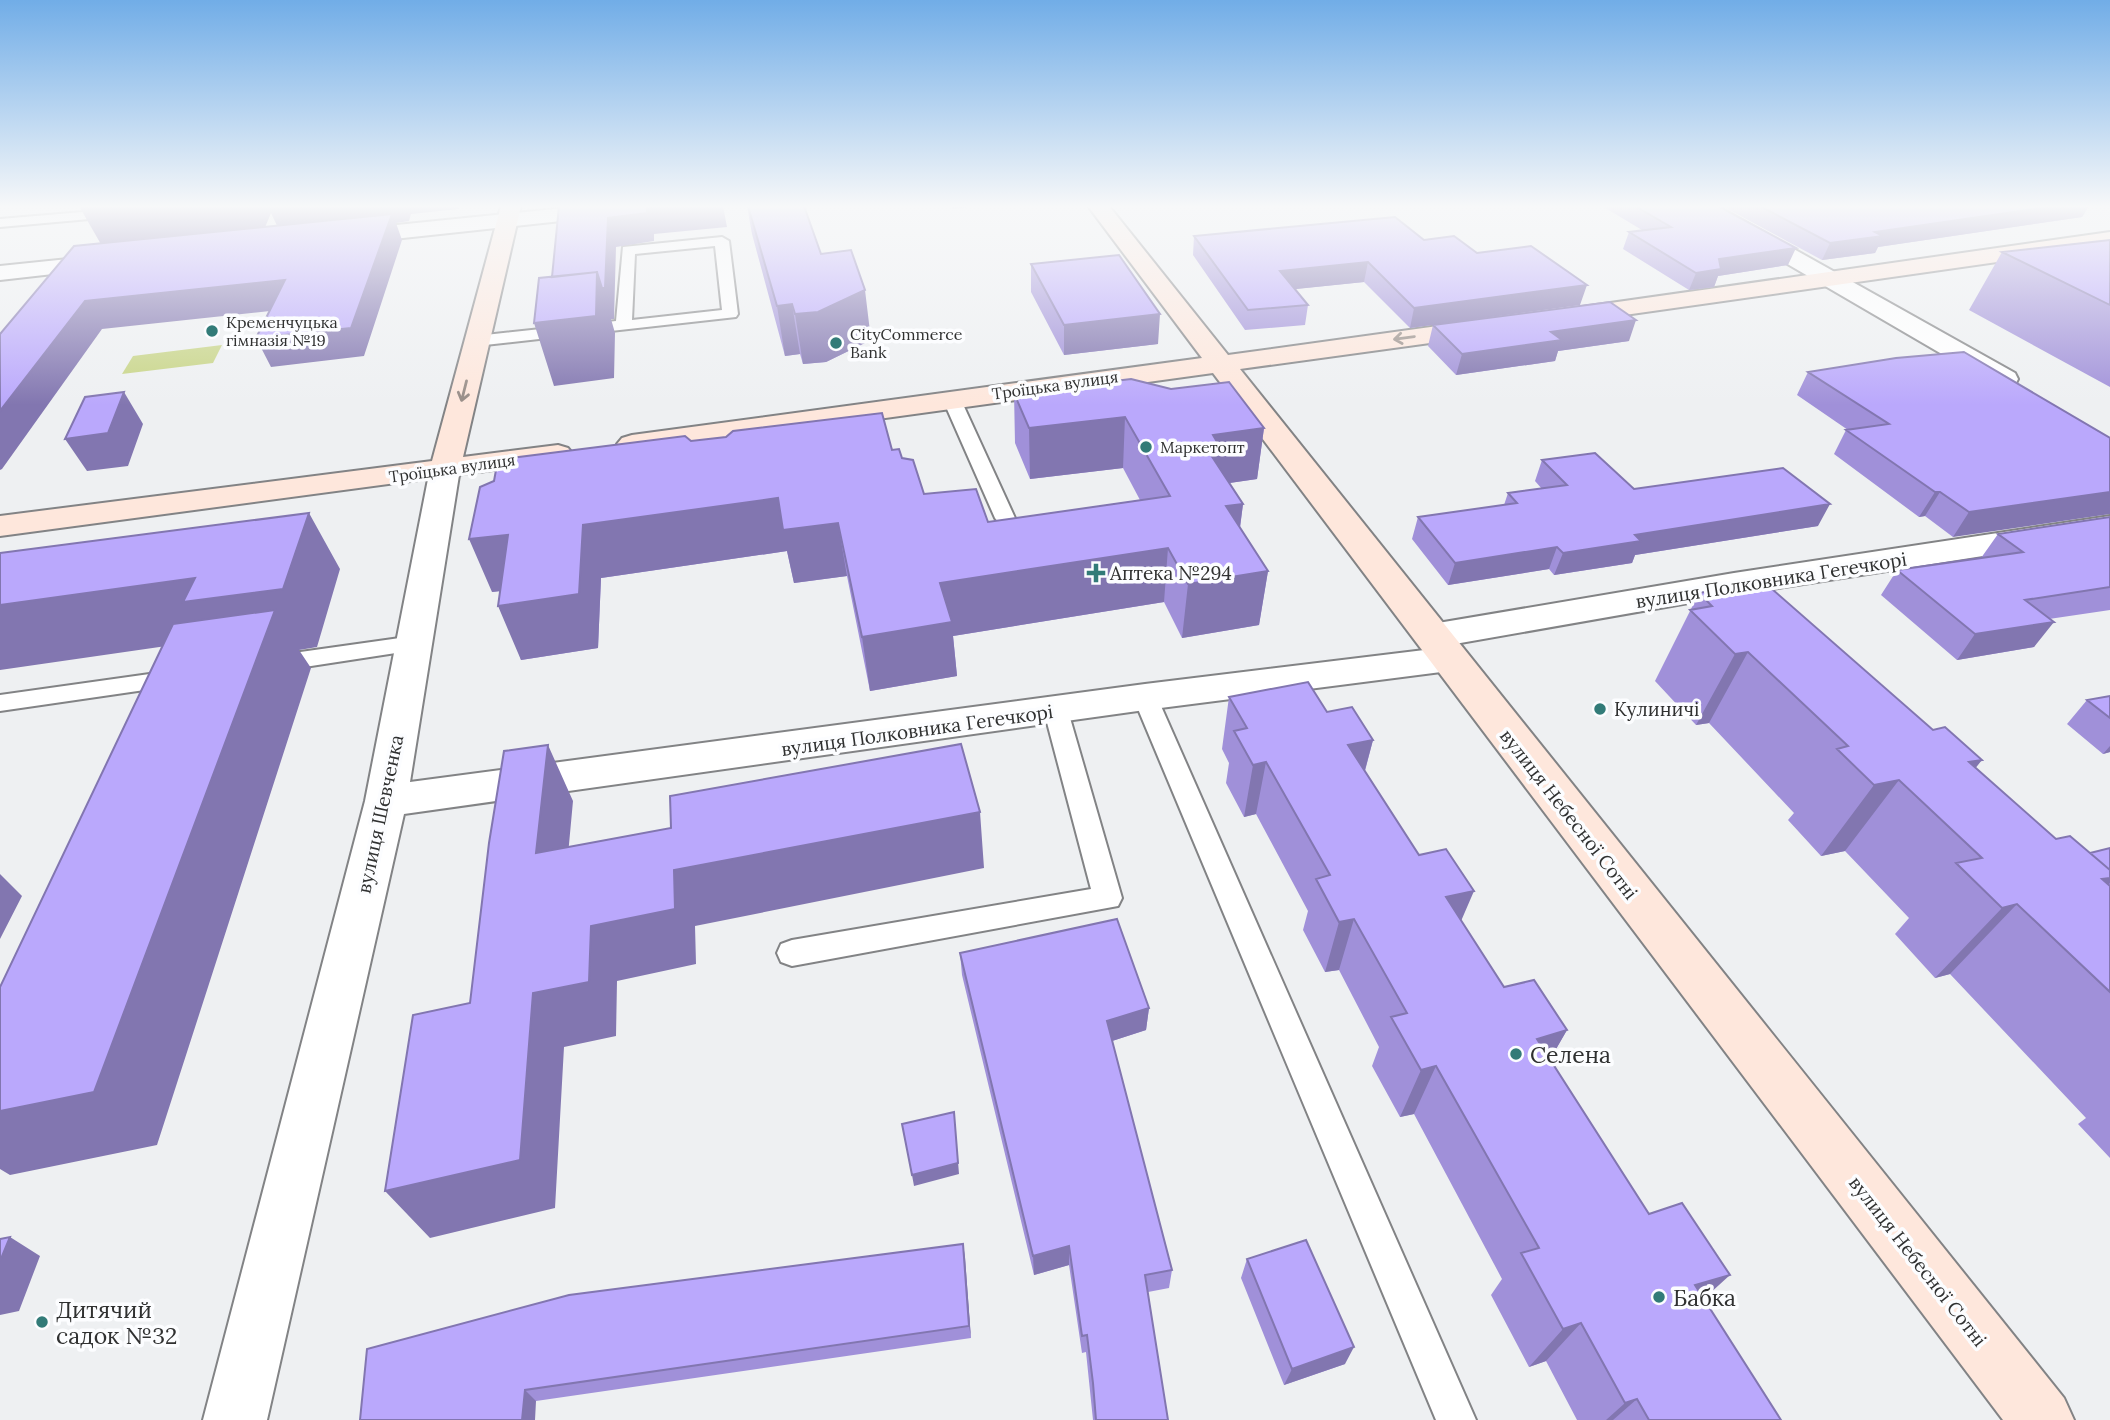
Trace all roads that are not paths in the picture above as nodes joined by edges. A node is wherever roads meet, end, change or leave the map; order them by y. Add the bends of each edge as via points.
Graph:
1 (494, 272) edge
2 (627, 272) edge
3 (725, 272) edge
4 (1149, 272) edge
5 (1822, 272) edge
6 (1888, 272) edge
7 (1836, 280) junction
8 (1548, 319) edge
9 (1507, 324) edge
10 (624, 325) junction
11 (476, 341) junction
12 (1218, 362) junction
13 (2027, 392) edge
14 (952, 400) junction
15 (444, 469) junction
16 (1005, 518) edge
17 (0, 526) edge
18 (2110, 526) edge
19 (1734, 584) junction
20 (1764, 612) edge
21 (414, 644) junction
22 (1440, 647) junction
23 (252, 667) edge
24 (198, 675) edge
25 (158, 681) junction
26 (1145, 697) junction
27 (0, 703) edge
28 (146, 706) edge
29 (1056, 711) junction
30 (386, 801) junction
31 (792, 953) dead end
32 (235, 1420) edge
33 (1456, 1420) edge
34 (2042, 1420) edge

1 - 11 main road, вулиця Шевченка
2 - 10 lane
3 - 10 lane via 730,314
4 - 12 main road, вулиця Небесної Сотні
5 - 7 street
6 - 7 main road
7 - 8 main road
7 - 13 street
9 -> 12 main road, Троїцька вулиця
10 - 11 lane
11 -> 15 main road, вулиця Шевченка
12 - 14 main road, Троїцька вулиця
12 - 22 main road, вулиця Небесної Сотні
14 - 15 main road, Троїцька вулиця
14 - 16 lane
15 - 17 main road, Троїцька вулиця
15 - 21 street, вулиця Шевченка
18 - 19 street, вулиця Полковника Гегечкорі
19 - 20 street
19 - 22 street, вулиця Полковника Гегечкорі
21 - 23 lane
21 - 30 street, вулиця Шевченка
22 - 26 street, вулиця Полковника Гегечкорі
22 - 34 main road, вулиця Небесної Сотні
24 - 25 lane
25 - 27 lane
25 - 28 lane
26 - 29 street, вулиця Полковника Гегечкорі
26 - 33 lane
29 - 30 street, вулиця Полковника Гегечкорі
29 - 31 lane via 1108,898
30 - 32 street, вулиця Шевченка

